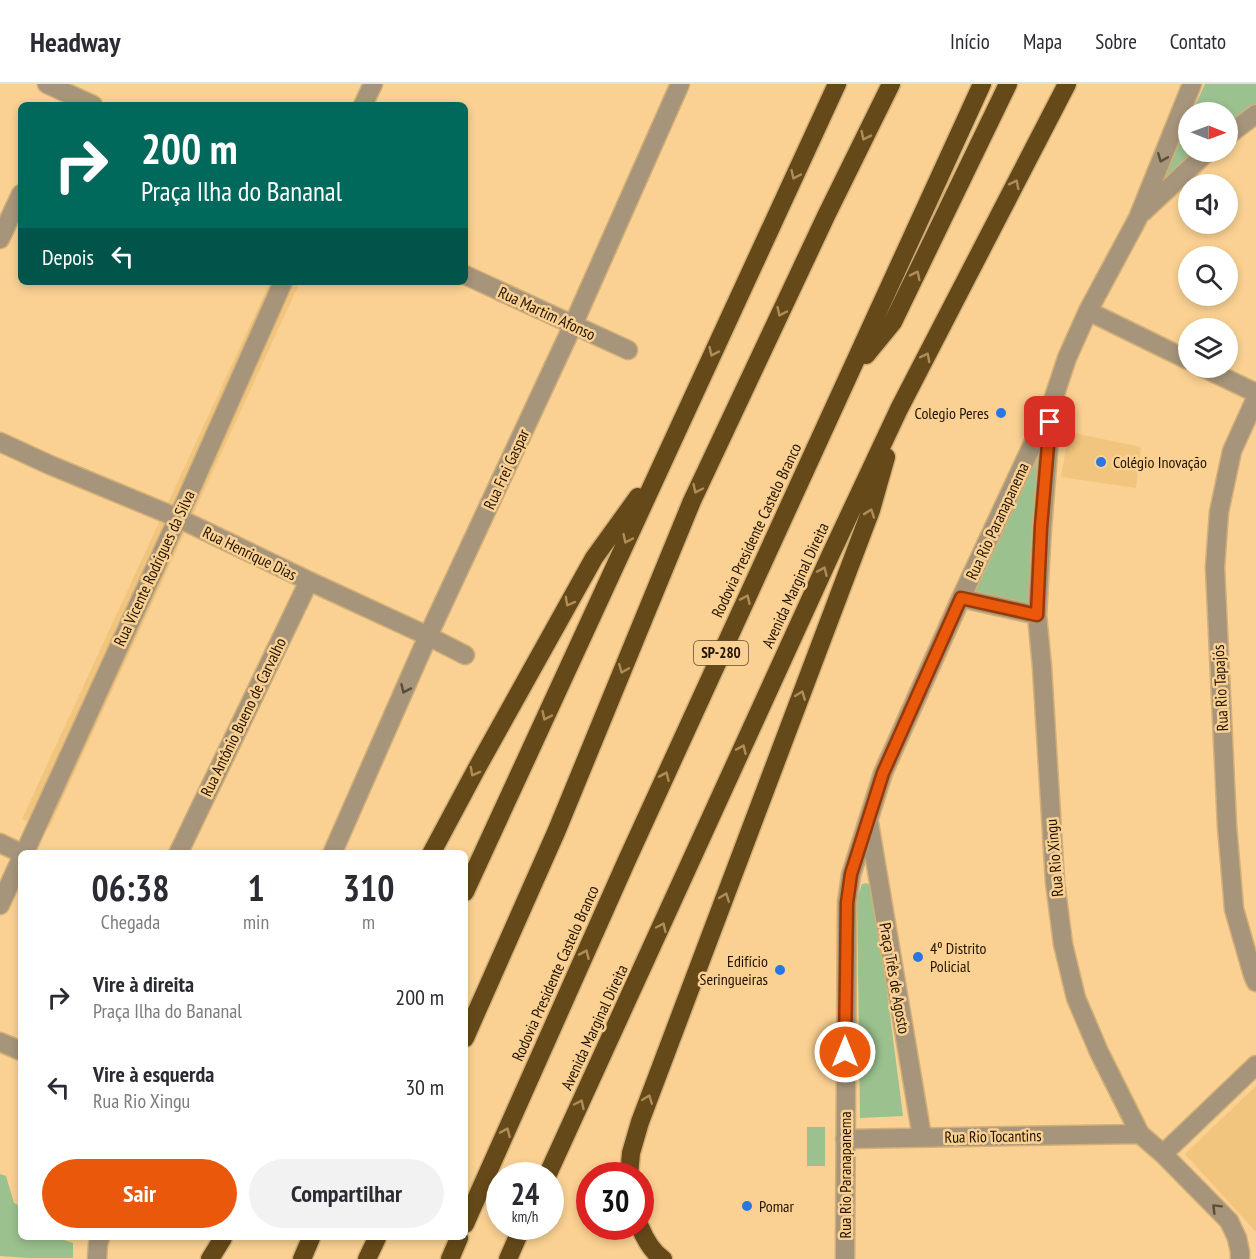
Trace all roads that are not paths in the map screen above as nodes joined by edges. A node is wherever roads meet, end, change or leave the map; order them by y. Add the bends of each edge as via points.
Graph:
1 (46, 84) edge
2 (373, 84) edge
3 (680, 84) edge
4 (837, 84) edge
5 (891, 84) edge
6 (982, 84) edge
7 (1008, 84) edge
8 (1067, 84) edge
9 (1192, 84) edge
10 (66, 94) edge
11 (86, 102) edge
12 (364, 102) edge
13 (1256, 114) edge
14 (1238, 128) edge
15 (1197, 162) edge
16 (18, 200) edge
17 (1138, 218) junction
18 (0, 239) edge
19 (468, 276) edge
20 (282, 285) edge
21 (1088, 311) junction
22 (573, 325) junction
23 (628, 350) dead end
24 (1178, 355) edge
25 (849, 375) junction
26 (1225, 378) edge
27 (1256, 393) edge
28 (1256, 398) edge
29 (1052, 403) junction
30 (899, 409) junction
31 (0, 442) edge
32 (661, 467) junction
33 (178, 518) junction
34 (309, 581) junction
35 (961, 598) junction
36 (1037, 615) junction
37 (428, 636) junction
38 (465, 655) dead end
39 (868, 818) junction
40 (0, 843) edge
41 (25, 850) edge
42 (180, 850) edge
43 (335, 850) edge
44 (433, 850) edge
45 (18, 852) edge
46 (18, 866) edge
47 (468, 885) edge
48 (0, 905) edge
49 (1256, 982) edge
50 (468, 1031) edge
51 (0, 1042) edge
52 (18, 1050) edge
53 (1256, 1065) edge
54 (1140, 1134) junction
55 (922, 1137) junction
56 (846, 1139) junction
57 (1163, 1154) junction
58 (553, 1162) edge
59 (631, 1162) edge
60 (468, 1217) edge
61 (100, 1240) edge
62 (222, 1240) edge
63 (310, 1240) edge
64 (375, 1240) edge
65 (458, 1240) edge
66 (517, 1240) edge
67 (647, 1240) edge
68 (97, 1259) edge
69 (210, 1259) edge
70 (302, 1259) edge
71 (367, 1259) edge
72 (450, 1259) edge
73 (508, 1259) edge
74 (663, 1259) edge
75 (845, 1259) edge
76 (1240, 1259) edge

1 - 10 street
2 - 12 street
3 - 22 street, Rua Frei Gaspar
4 -> 32 highway
5 -> 50 highway via 692,501 557,830
6 - 25 highway, Rodovia Presidente Castelo Branco / SP-280
25 -> 7 highway via 893,322
30 -> 8 highway, Avenida Marginal Direita
9 -> 17 street, Rua Rio Paranapanema
10 - 11 street
13 - 14 street
15 - 17 street
16 - 18 street
17 - 21 street, Rua Rio Paranapanema
19 - 22 street, Rua Martim Afonso
20 - 33 street, Rua Vicente Rodrigues da Silva
21 - 24 street
21 - 29 street, Rua Rio Paranapanema
22 - 23 street, Rua Martim Afonso
22 - 37 street, Rua Frei Gaspar
60 -> 25 highway, Rodovia Presidente Castelo Branco / SP-280
26 - 27 street
28 - 49 street, Rua Rio Tapajós via 1232,451 1219,512 1215,567 1234,909
29 - 35 street, Rua Rio Paranapanema
29 - 36 street, Rua Rio Xingu
58 -> 30 highway, Avenida Marginal Direita
59 -> 30 highway via 640,1122 871,510
31 - 33 street, Rua Henrique Dias
32 -> 44 highway via 594,558
32 -> 47 highway
33 - 34 street, Rua Henrique Dias
33 - 41 street, Rua Vicente Rodrigues da Silva
34 - 37 street, Rua Henrique Dias
34 - 42 street, Rua Antônio Bueno de Carvalho
35 - 36 street
35 - 39 street, Rua Rio Paranapanema via 883,773
36 - 54 street, Rua Rio Xingu via 1055,882 1063,944 1076,998
37 - 38 street, Rua Henrique Dias
37 -> 43 street, Rua Frei Gaspar
39 - 55 street, Praça Três de Agosto
39 - 56 street, Rua Rio Paranapanema via 851,874 847,903
40 - 45 street
46 - 48 street
51 - 52 street
53 - 57 street
54 - 55 street, Rua Rio Tocantins
54 - 57 street, Rua Rio Xingu
55 - 56 street, Rua Rio Tocantins
56 - 75 street, Rua Rio Paranapanema
76 -> 57 street, Rua Rio Xingu via 1229,1221
61 - 68 street
62 - 69 highway
63 - 70 highway
64 - 71 highway
65 - 72 highway
66 - 73 highway
67 - 74 highway

